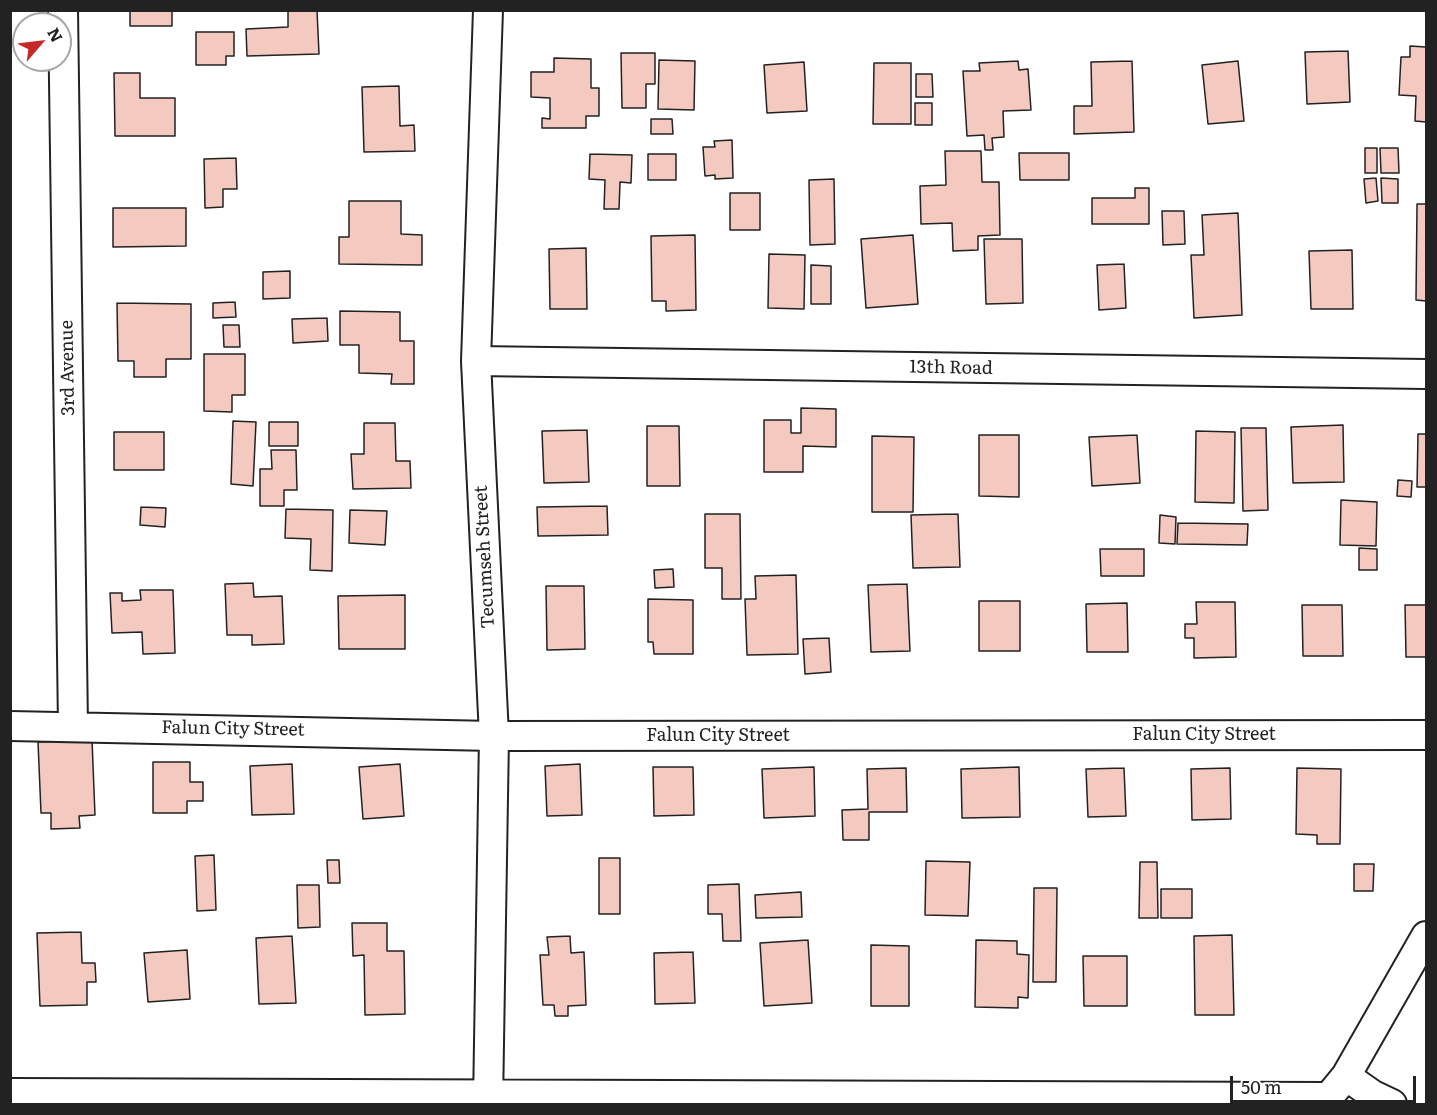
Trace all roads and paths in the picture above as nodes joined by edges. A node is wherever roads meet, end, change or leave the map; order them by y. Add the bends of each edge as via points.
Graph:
1 (63, 10) edge
2 (488, 10) edge
3 (476, 361) junction
4 (1426, 374) edge
5 (10, 726) edge
6 (73, 726) junction
7 (1426, 735) edge
8 (494, 736) junction
9 (1426, 936) edge
10 (1346, 1076) junction
11 (10, 1093) edge
12 (488, 1100) edge
13 (1325, 1101) edge
14 (1392, 1104) edge

1 - 6 street, 3rd Avenue
2 - 3 street, Tecumseh Street
3 - 4 street, 13th Road
3 - 8 street, Tecumseh Street
5 - 6 street, Falun City Street
6 - 8 street, Falun City Street
7 - 8 street, Falun City Street
8 - 12 street, Tecumseh Street
9 - 10 street
10 - 13 street
10 - 14 street
11 - 12 street
12 - 13 street

